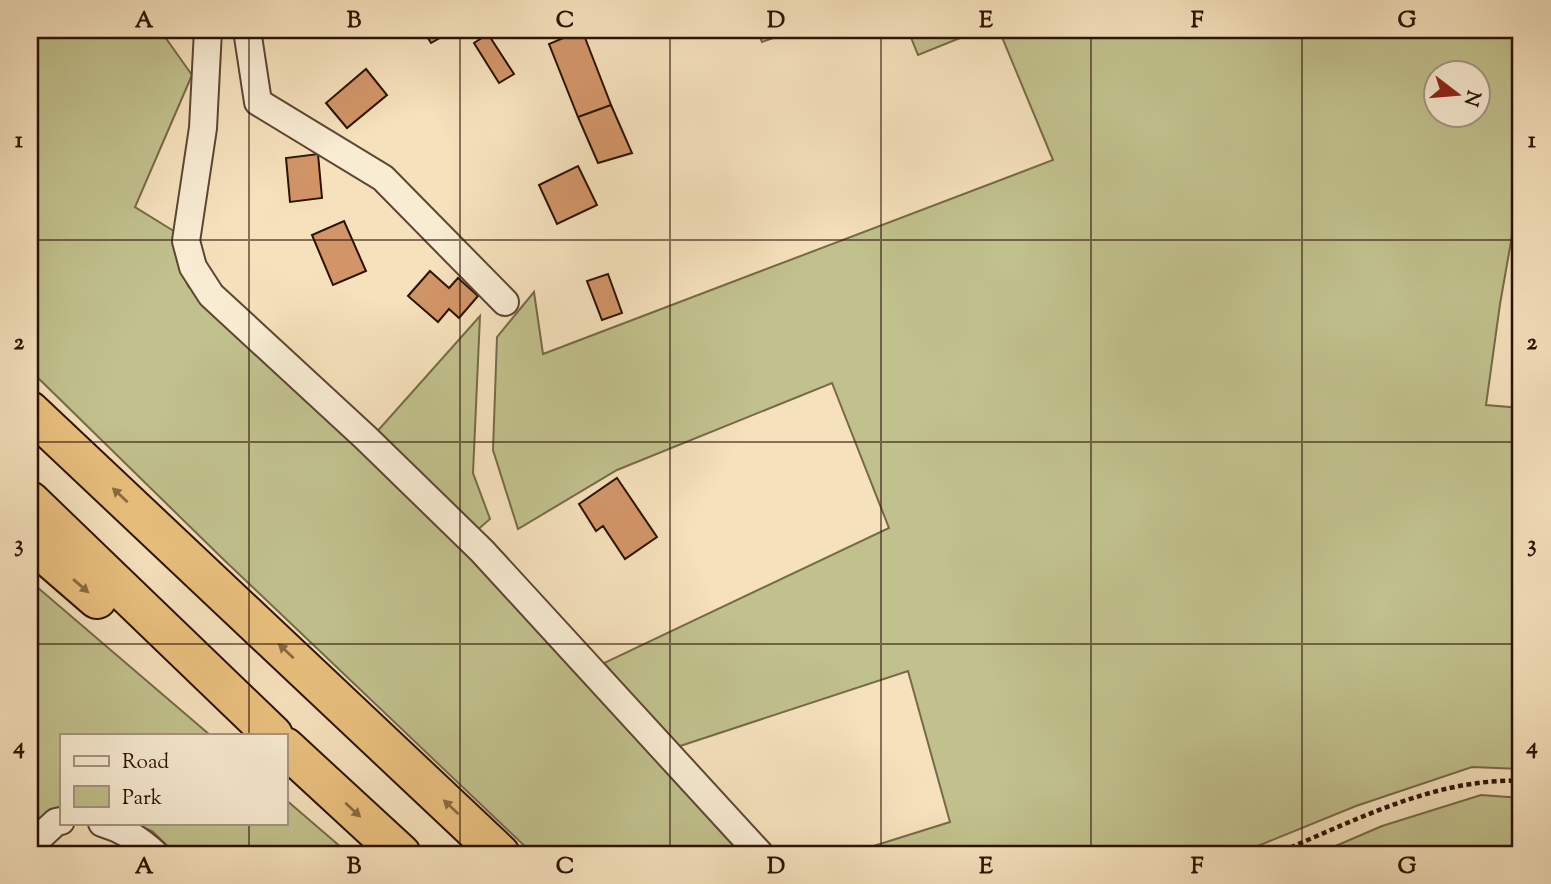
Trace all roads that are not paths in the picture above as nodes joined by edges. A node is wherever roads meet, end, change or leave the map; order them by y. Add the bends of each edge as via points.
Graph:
1 (208, 30) edge
2 (247, 30) edge
3 (505, 302) dead end
4 (30, 411) edge
5 (30, 501) edge
6 (30, 541) edge
7 (265, 734) edge
8 (272, 734) edge
9 (292, 754) edge
10 (60, 821) edge
11 (109, 825) edge
12 (30, 846) edge
13 (155, 854) edge
14 (401, 854) edge
15 (500, 854) edge
16 (760, 854) edge

1 - 16 street via 203,128 186,241 193,267 211,295 482,551
2 - 3 street via 258,102 383,178
15 -> 4 highway
5 - 8 highway
6 -> 7 highway via 129,627
9 -> 14 highway
10 - 12 street
11 - 13 street via 141,841

